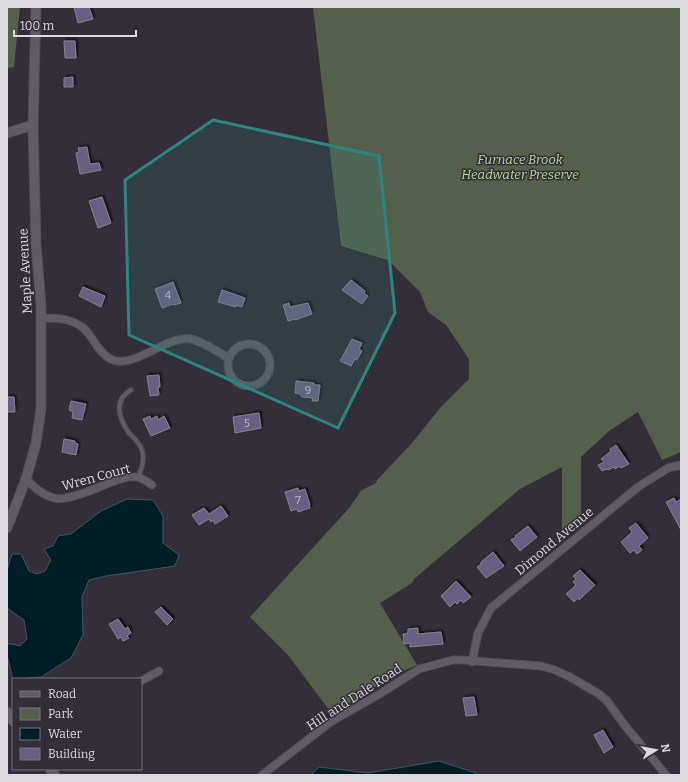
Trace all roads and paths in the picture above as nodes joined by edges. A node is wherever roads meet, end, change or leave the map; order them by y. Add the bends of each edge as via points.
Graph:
1 (36, 7) edge
2 (34, 125) junction
3 (7, 133) edge
4 (41, 318) junction
5 (229, 358) junction
6 (131, 390) dead end
7 (681, 465) edge
8 (138, 477) junction
9 (26, 479) junction
10 (152, 485) dead end
11 (7, 528) edge
12 (470, 661) junction
13 (159, 671) dead end
14 (142, 680) edge
15 (262, 775) edge
16 (666, 775) edge

1 - 2 street, Maple Avenue
2 - 3 street
2 - 4 street, Maple Avenue via 36,244
4 - 5 street via 66,320 82,327 107,357 113,360 130,359 183,339 198,342
4 - 9 street, Maple Avenue via 41,409 36,443
5 - 5 street via 229,372 232,378 244,385 250,386 263,381 269,370 267,355 254,345 242,346
6 - 8 lane via 122,397 120,409 124,425 142,449 144,459
7 - 12 street, Dimond Avenue via 668,468 638,487 491,608 478,633
8 - 9 street, Wren Court via 116,480 59,499 41,493
8 - 10 street, Wren Court
9 - 11 street, Maple Avenue
12 - 15 street, Hill and Dale Road via 453,660 419,668 332,722
12 - 16 street, Hill and Dale Road via 541,666 570,677 607,701
13 - 14 street

